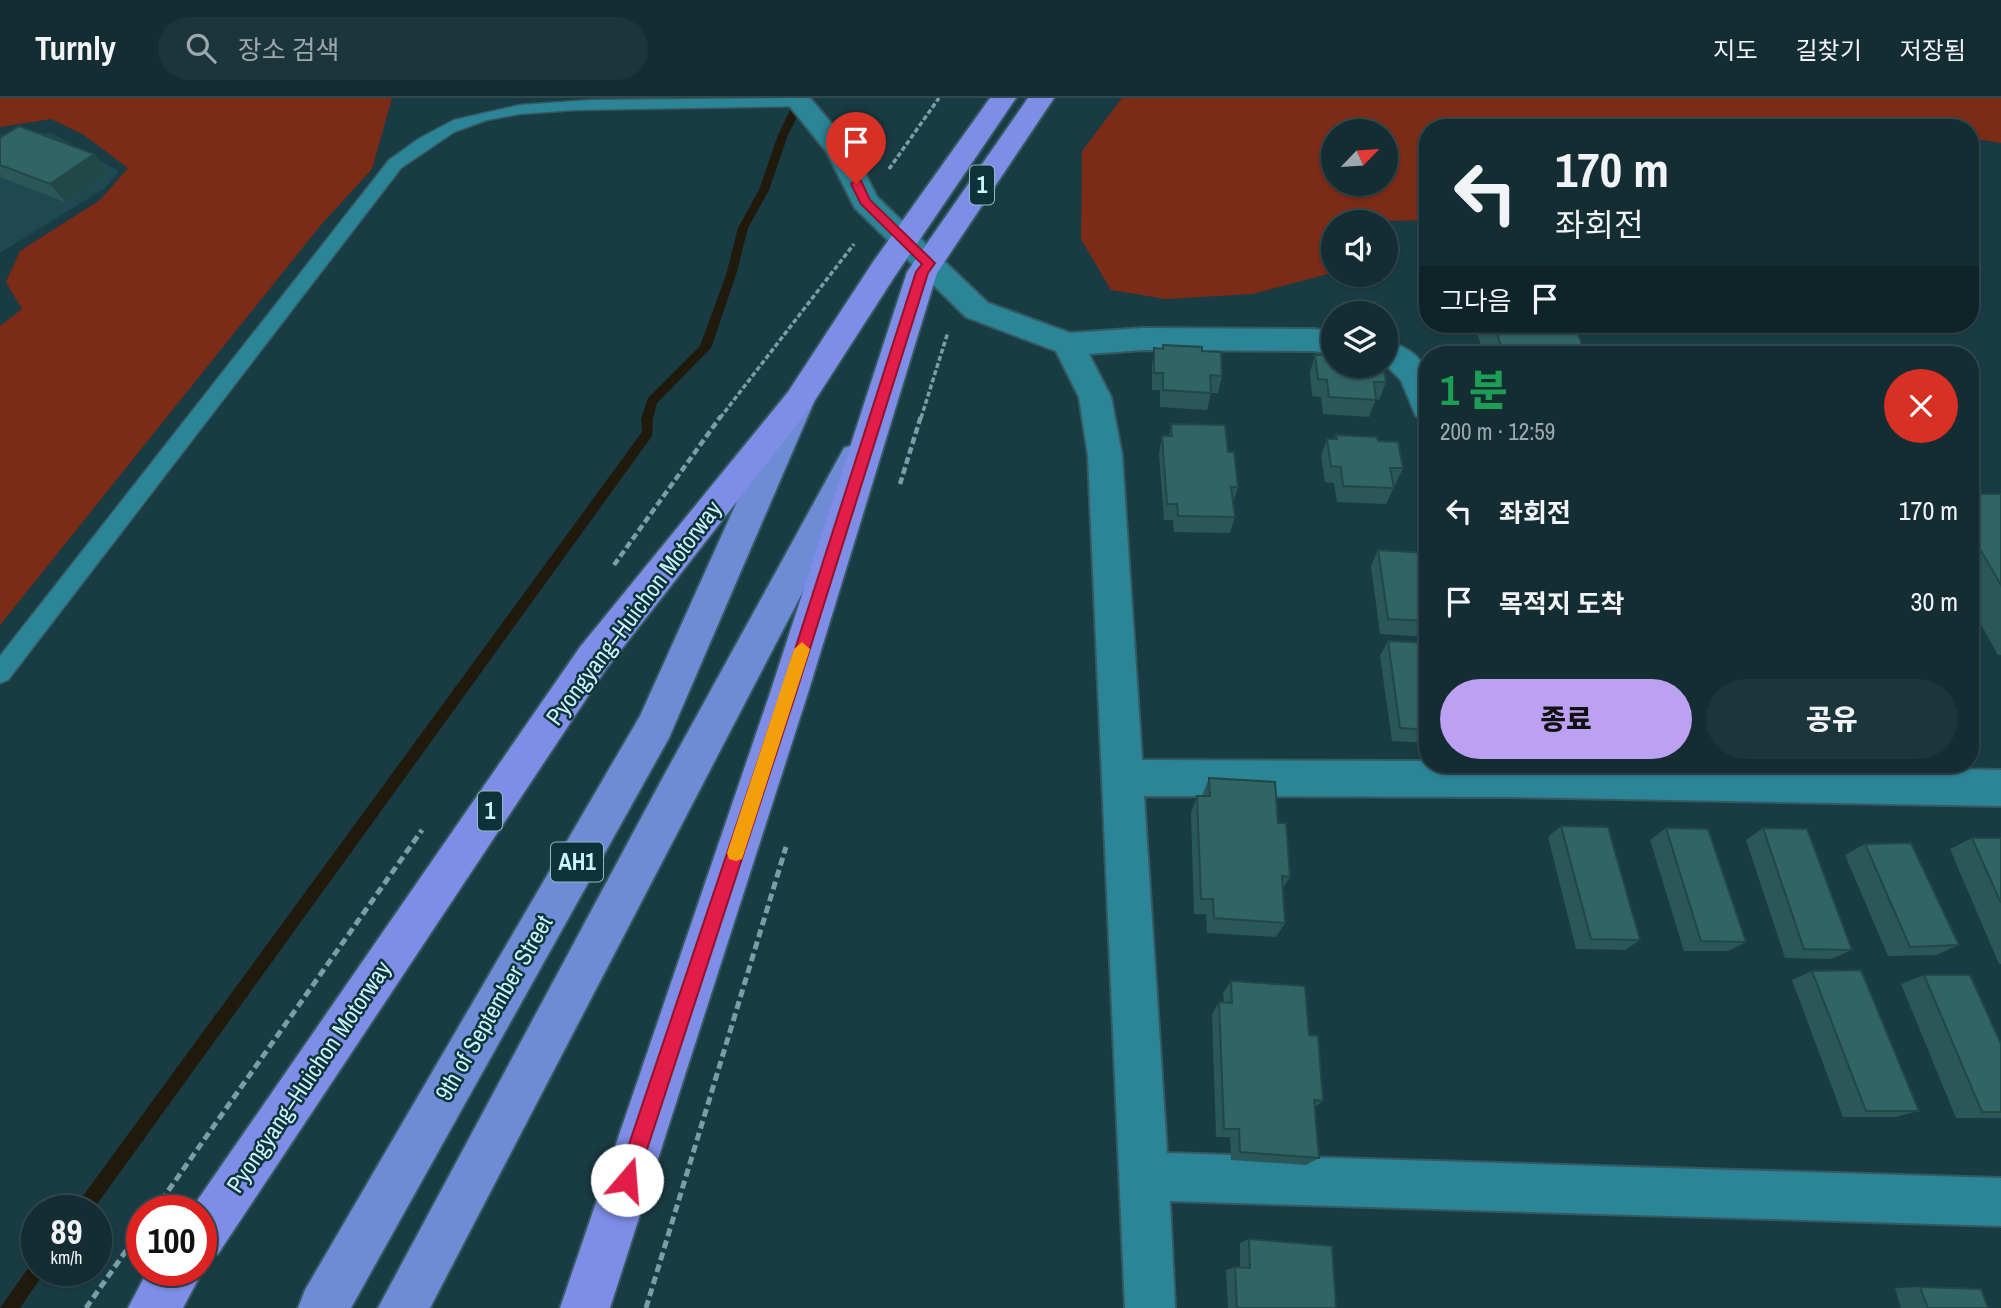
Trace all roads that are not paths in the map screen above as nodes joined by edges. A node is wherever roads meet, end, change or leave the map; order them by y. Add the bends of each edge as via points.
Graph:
1 (1003, 98) edge
2 (1041, 98) edge
3 (798, 101) edge
4 (905, 240) junction
5 (929, 263) junction
6 (1321, 341) edge
7 (1068, 344) junction
8 (1398, 356) edge
9 (1419, 383) edge
10 (799, 400) junction
11 (869, 433) junction
12 (0, 673) edge
13 (1442, 773) edge
14 (1537, 773) edge
15 (1122, 778) junction
16 (2001, 788) edge
17 (1145, 1176) junction
18 (2001, 1202) edge
19 (217, 1213) edge
20 (167, 1286) edge
21 (153, 1308) edge
22 (323, 1308) edge
23 (403, 1308) edge
24 (585, 1308) edge
25 (1150, 1308) edge

1 - 4 highway, Pyongyang–Huichon Motorway / 1
2 - 5 highway, 1
3 - 4 street via 838,148 865,202
3 - 12 lane via 508,110 447,129 412,150 395,164
4 - 5 street
4 - 10 highway, Pyongyang–Huichon Motorway / 1
5 - 7 street via 977,310
5 - 11 highway, 1 via 922,272
6 - 7 street via 1143,339
7 - 15 street via 1095,397 1105,455
8 - 9 street
10 - 19 highway, Pyongyang–Huichon Motorway / 1 via 593,658
10 - 22 highway, 9th of September Street / AH1 via 656,726
11 - 23 highway, AH1
11 - 24 highway, 1 via 789,693
13 - 15 street
14 - 16 street
15 - 17 street
17 - 18 street
17 - 25 street
20 - 21 highway

